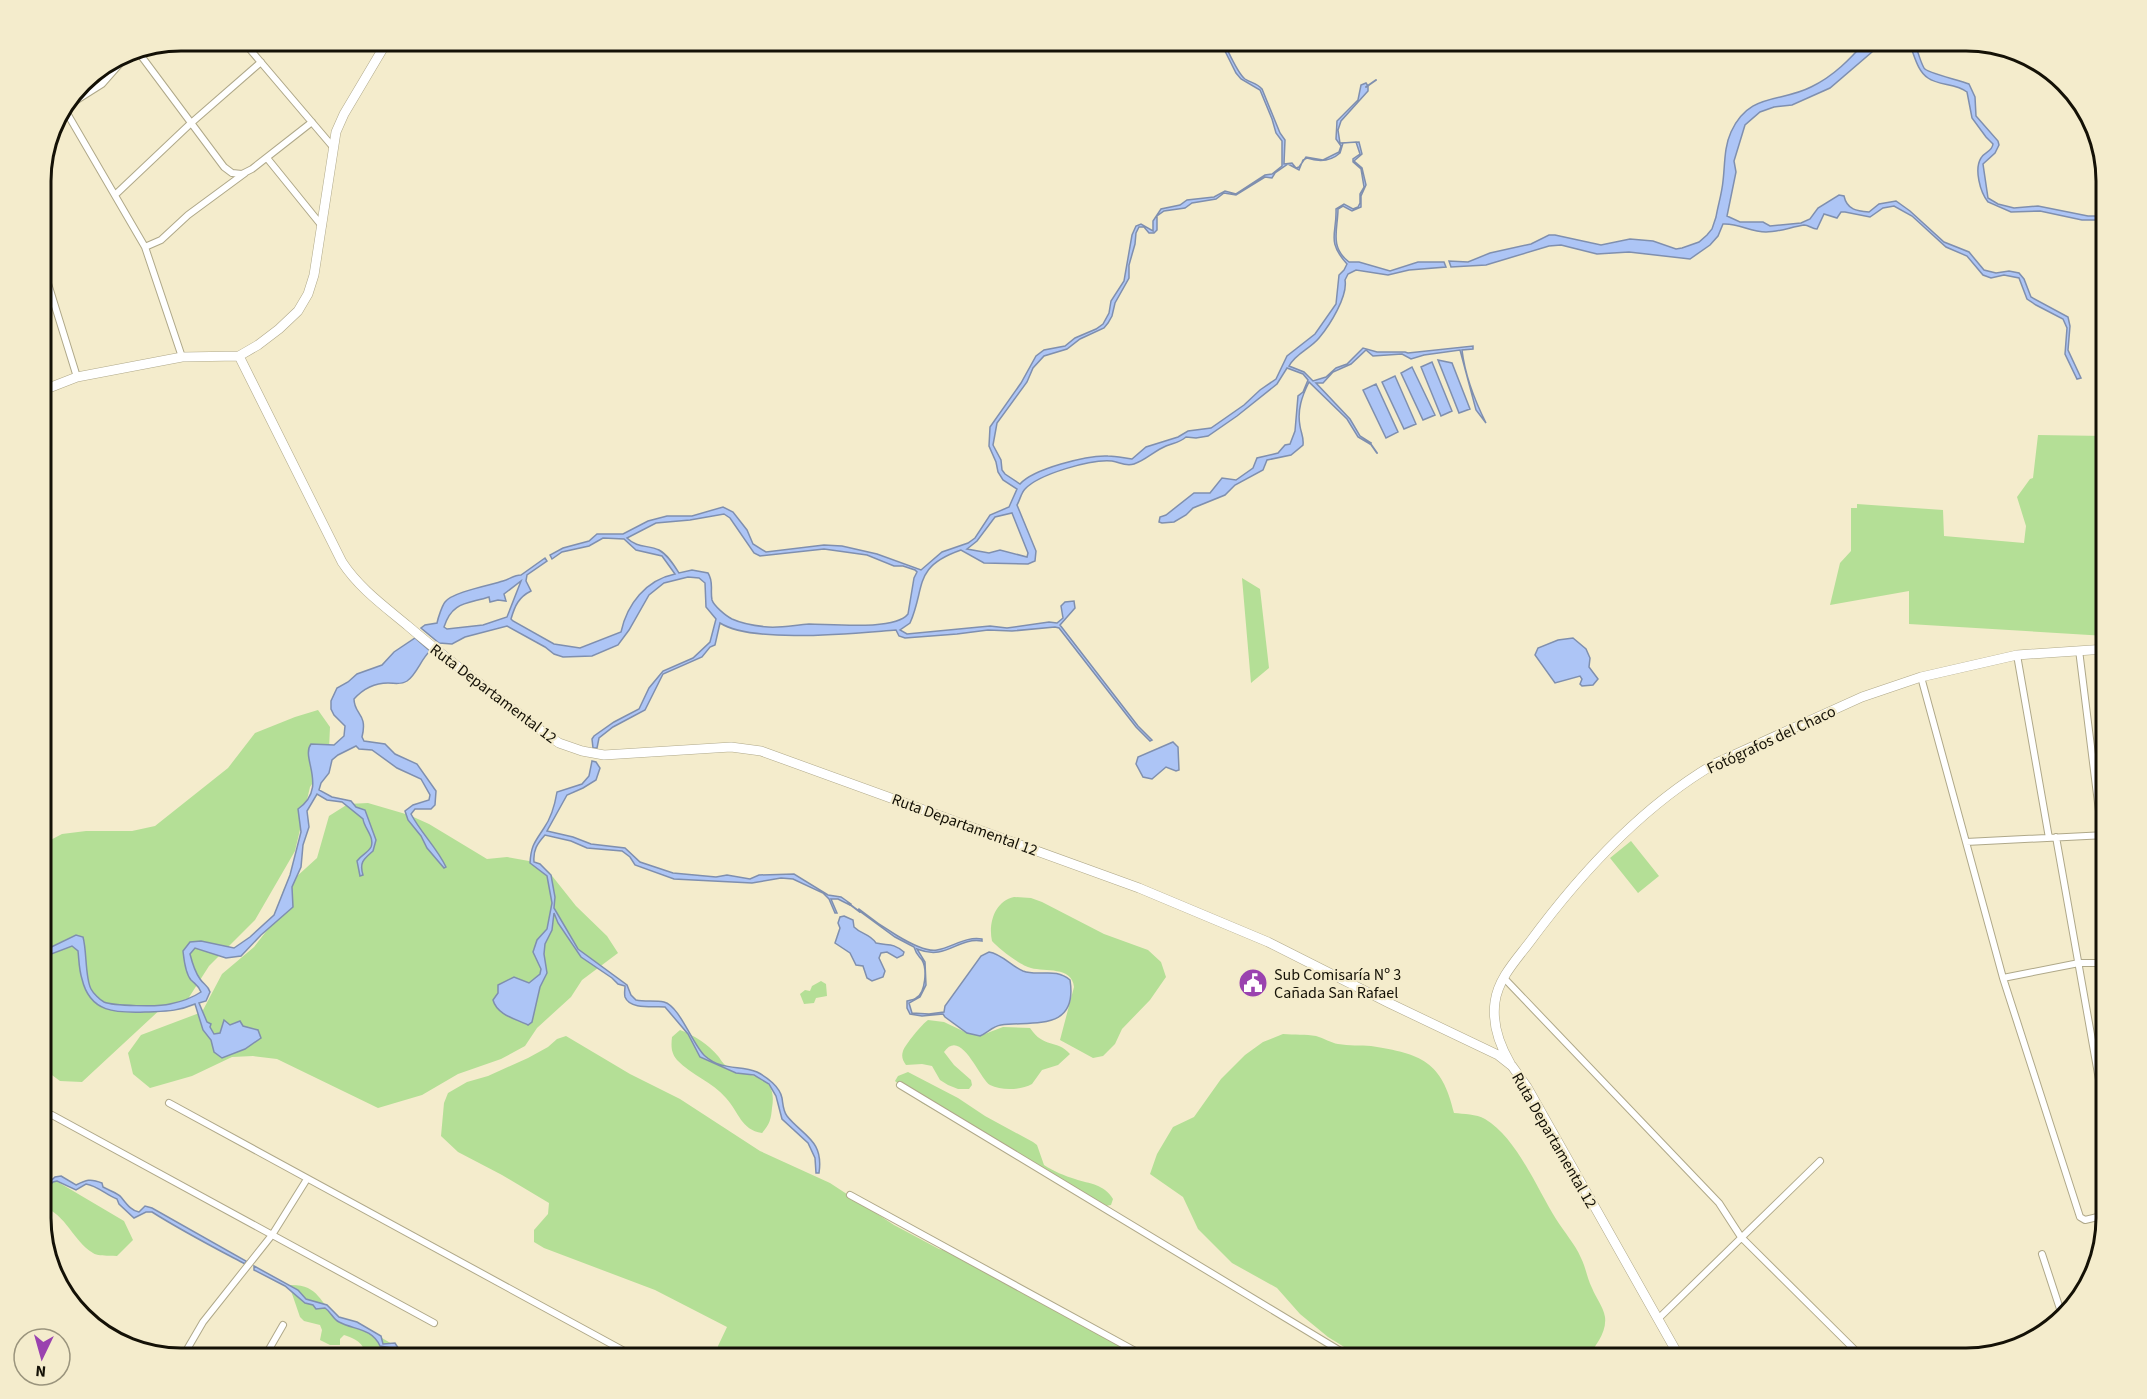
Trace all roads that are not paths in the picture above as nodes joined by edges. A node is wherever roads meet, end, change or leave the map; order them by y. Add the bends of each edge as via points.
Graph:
1 (252, 51) edge
2 (381, 51) edge
3 (140, 58) edge
4 (261, 62) junction
5 (117, 68) edge
6 (82, 97) edge
7 (68, 115) edge
8 (312, 122) junction
9 (190, 124) junction
10 (333, 147) junction
11 (267, 158) junction
12 (247, 171) junction
13 (115, 195) junction
14 (322, 226) junction
15 (145, 247) junction
16 (51, 292) edge
17 (239, 356) junction
18 (182, 357) junction
19 (78, 377) junction
20 (51, 387) edge
21 (2096, 649) edge
22 (2079, 650) junction
23 (2017, 655) junction
24 (1921, 677) junction
25 (2096, 776) edge
26 (2096, 835) edge
27 (2053, 838) junction
28 (1966, 843) junction
29 (2079, 963) junction
30 (2096, 963) edge
31 (1504, 978) junction
32 (2003, 978) junction
33 (2094, 1049) joint
34 (2096, 1061) edge
35 (1512, 1066) junction
36 (900, 1085) dead end
37 (169, 1102) dead end
38 (52, 1115) dead end
39 (1820, 1161) dead end
40 (307, 1179) junction
41 (850, 1194) dead end
42 (2096, 1217) edge
43 (273, 1236) junction
44 (1741, 1237) junction
45 (2042, 1254) dead end
46 (2060, 1308) edge
47 (1658, 1320) junction
48 (434, 1323) dead end
49 (283, 1325) dead end
50 (188, 1348) edge
51 (270, 1348) edge
52 (617, 1348) edge
53 (1128, 1348) edge
54 (1334, 1348) edge
55 (1674, 1348) edge
56 (1852, 1348) edge

1 - 4 street
2 - 10 main road via 344,114
3 - 9 street
4 - 8 street
4 - 9 street
5 - 6 street
7 - 13 street
8 - 10 street
8 - 11 street
9 - 12 street via 224,167 232,173
9 - 13 street
10 - 14 main road
11 - 12 street
11 - 14 street
12 - 15 street via 161,240
13 - 15 street
14 - 17 main road via 314,275 298,310 279,329
15 - 18 street
16 - 19 street
17 - 18 main road
17 - 35 main road, Ruta Departamental 12 via 342,561 365,591 559,743 604,755 731,747 771,754 1139,888 1263,939 1498,1055
18 - 19 main road
19 - 20 main road
21 - 22 main road, Fotógrafos del Chaco
22 - 23 main road, Fotógrafos del Chaco
22 - 25 street
23 - 24 main road, Fotógrafos del Chaco
23 - 27 street
24 - 28 street
24 - 31 main road, Fotógrafos del Chaco via 1862,697 1701,772 1614,843 1540,927
26 - 27 street
27 - 28 street
27 - 29 street
28 - 32 street
29 - 30 street
29 - 32 street
29 - 33 street
31 - 35 main road, Fotógrafos del Chaco via 1494,1012 1501,1047
31 - 44 street via 1719,1203
32 - 42 street via 2080,1217
33 - 34 street
35 - 47 main road, Ruta Departamental 12
36 - 54 street
37 - 40 street
38 - 43 street
39 - 44 street
40 - 43 street
40 - 52 street
41 - 53 street
43 - 48 street
43 - 50 street via 203,1322
44 - 47 street
44 - 56 street
45 - 46 street
47 - 55 main road, Ruta Departamental 12
49 - 51 street

